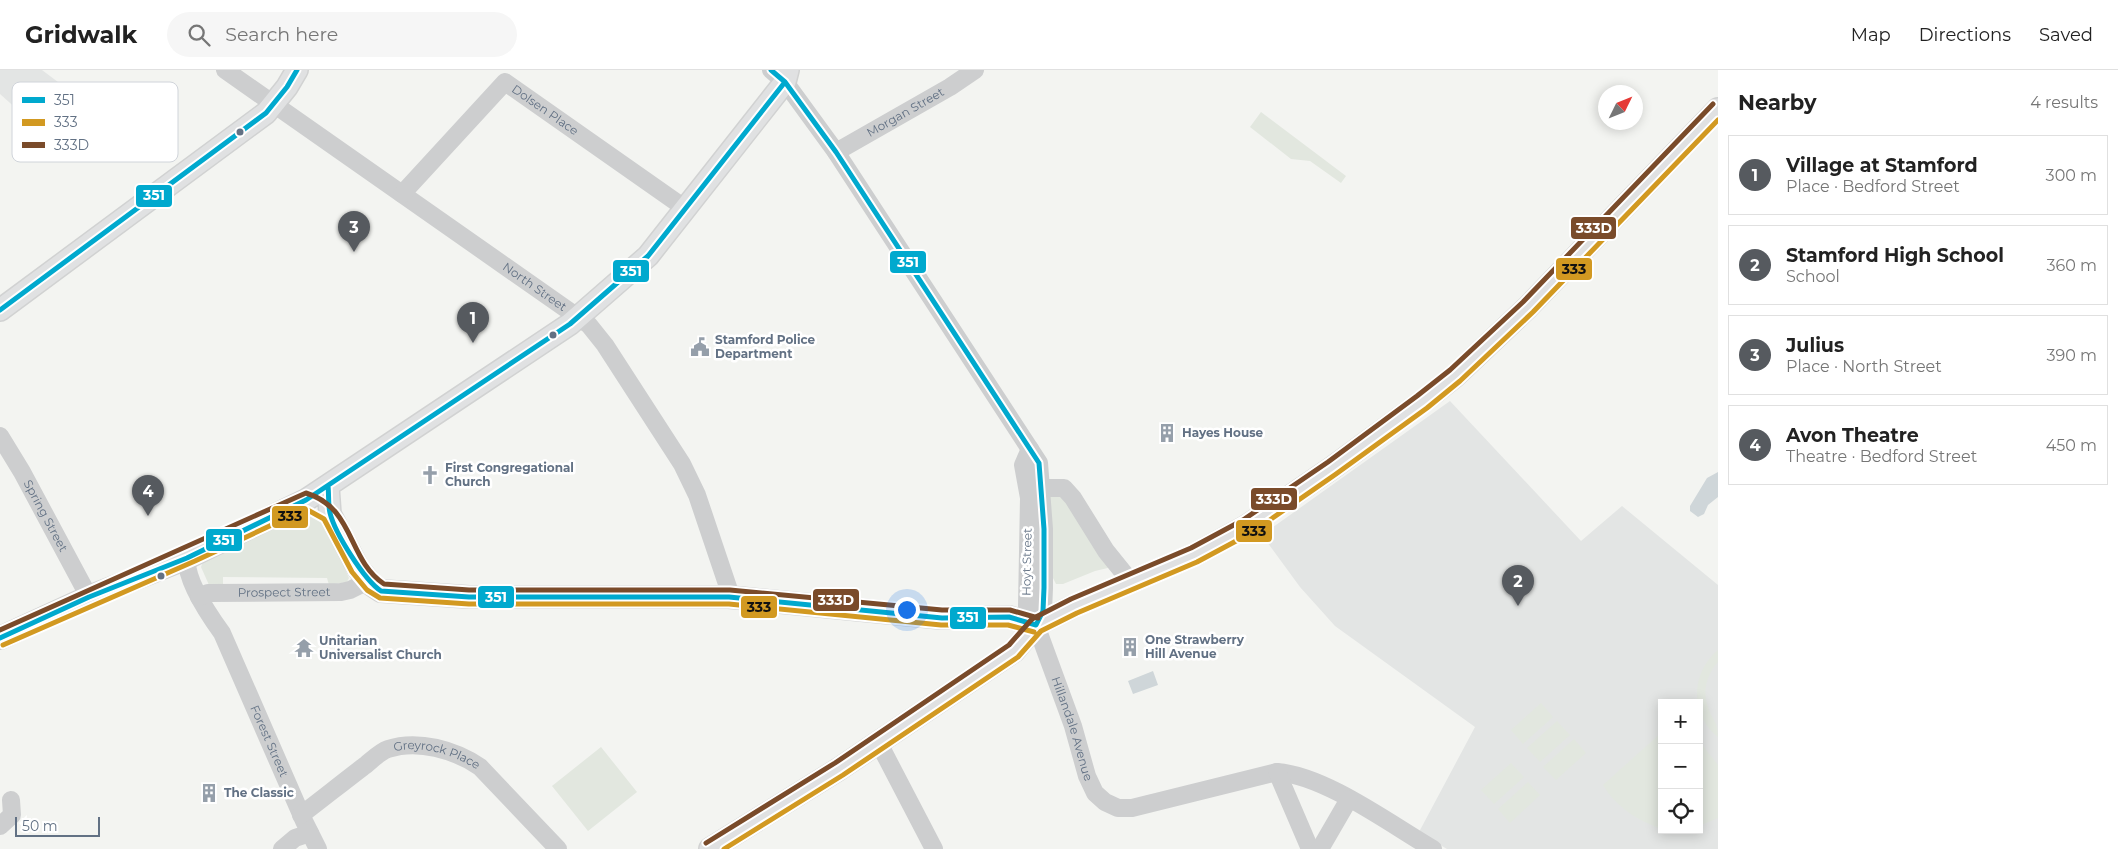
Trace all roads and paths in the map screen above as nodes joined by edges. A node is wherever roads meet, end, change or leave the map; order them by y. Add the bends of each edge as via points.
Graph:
1 (225, 70) edge
2 (296, 70) edge
3 (975, 70) edge
4 (782, 74) edge
5 (274, 104) junction
6 (1718, 108) edge
7 (836, 152) junction
8 (402, 194) junction
9 (686, 210) junction
10 (0, 310) edge
11 (579, 317) junction
12 (0, 436) edge
13 (1030, 449) junction
14 (328, 486) junction
15 (1041, 488) junction
16 (306, 500) junction
17 (330, 514) junction
18 (187, 558) junction
19 (1131, 582) junction
20 (370, 583) junction
21 (204, 595) junction
22 (89, 597) junction
23 (729, 597) junction
24 (1036, 625) junction
25 (0, 638) edge
26 (880, 741) junction
27 (1278, 772) junction
28 (1349, 799) junction
29 (11, 800) dead end
30 (301, 815) junction
31 (0, 826) edge
32 (310, 832) junction
33 (282, 849) edge
34 (318, 849) edge
35 (558, 849) edge
36 (710, 849) edge
37 (934, 849) edge
38 (1310, 849) edge
39 (1320, 849) edge
40 (1433, 849) edge

1 - 5 street, North Street
2 - 5 main road
3 - 7 street, Morgan Street
4 - 7 street, Hoyt Street
4 - 9 main road
5 - 8 street, North Street
5 - 10 main road via 232,139
6 - 19 main road via 1528,307 1455,376 1332,468 1246,526 1194,555
7 - 13 street, Hoyt Street
8 - 9 street, Dolsen Place via 505,82
8 - 11 street, North Street
9 - 11 main road via 648,256
11 - 14 main road
11 - 23 street, North Street via 605,344 682,464 697,495
12 - 22 street, Spring Street
13 - 15 street, Hoyt Street via 1039,464
13 - 24 street, Hoyt Street via 1023,464 1029,498 1027,606
14 - 16 main road
14 - 17 main road
15 - 19 street via 1064,488
15 - 24 street, Hoyt Street via 1044,588 1043,611
16 - 17 main road
16 - 18 main road
17 - 20 main road via 358,568
18 - 21 street, Forest Street via 195,565
18 - 22 main road
19 - 24 main road
20 - 21 street, Prospect Street via 341,592
20 - 23 main road via 381,591 469,597
21 - 30 street, Forest Street
22 - 25 main road
23 - 24 main road via 942,618 1010,617
24 - 26 main road via 1014,651
24 - 27 street, Hillandale Avenue via 1073,726 1087,776 1095,793 1105,802 1118,808 1132,808
26 - 36 main road
26 - 37 street
27 - 28 street, Hillandale Avenue via 1306,776
27 - 38 street
28 - 39 street
28 - 40 street, Hillandale Avenue
29 - 31 street via 12,815
30 - 32 street, Forest Street
30 - 35 street, Greyrock Place via 386,750 404,746 429,747 449,751 480,767
32 - 33 street via 295,838
32 - 34 street, Forest Street

